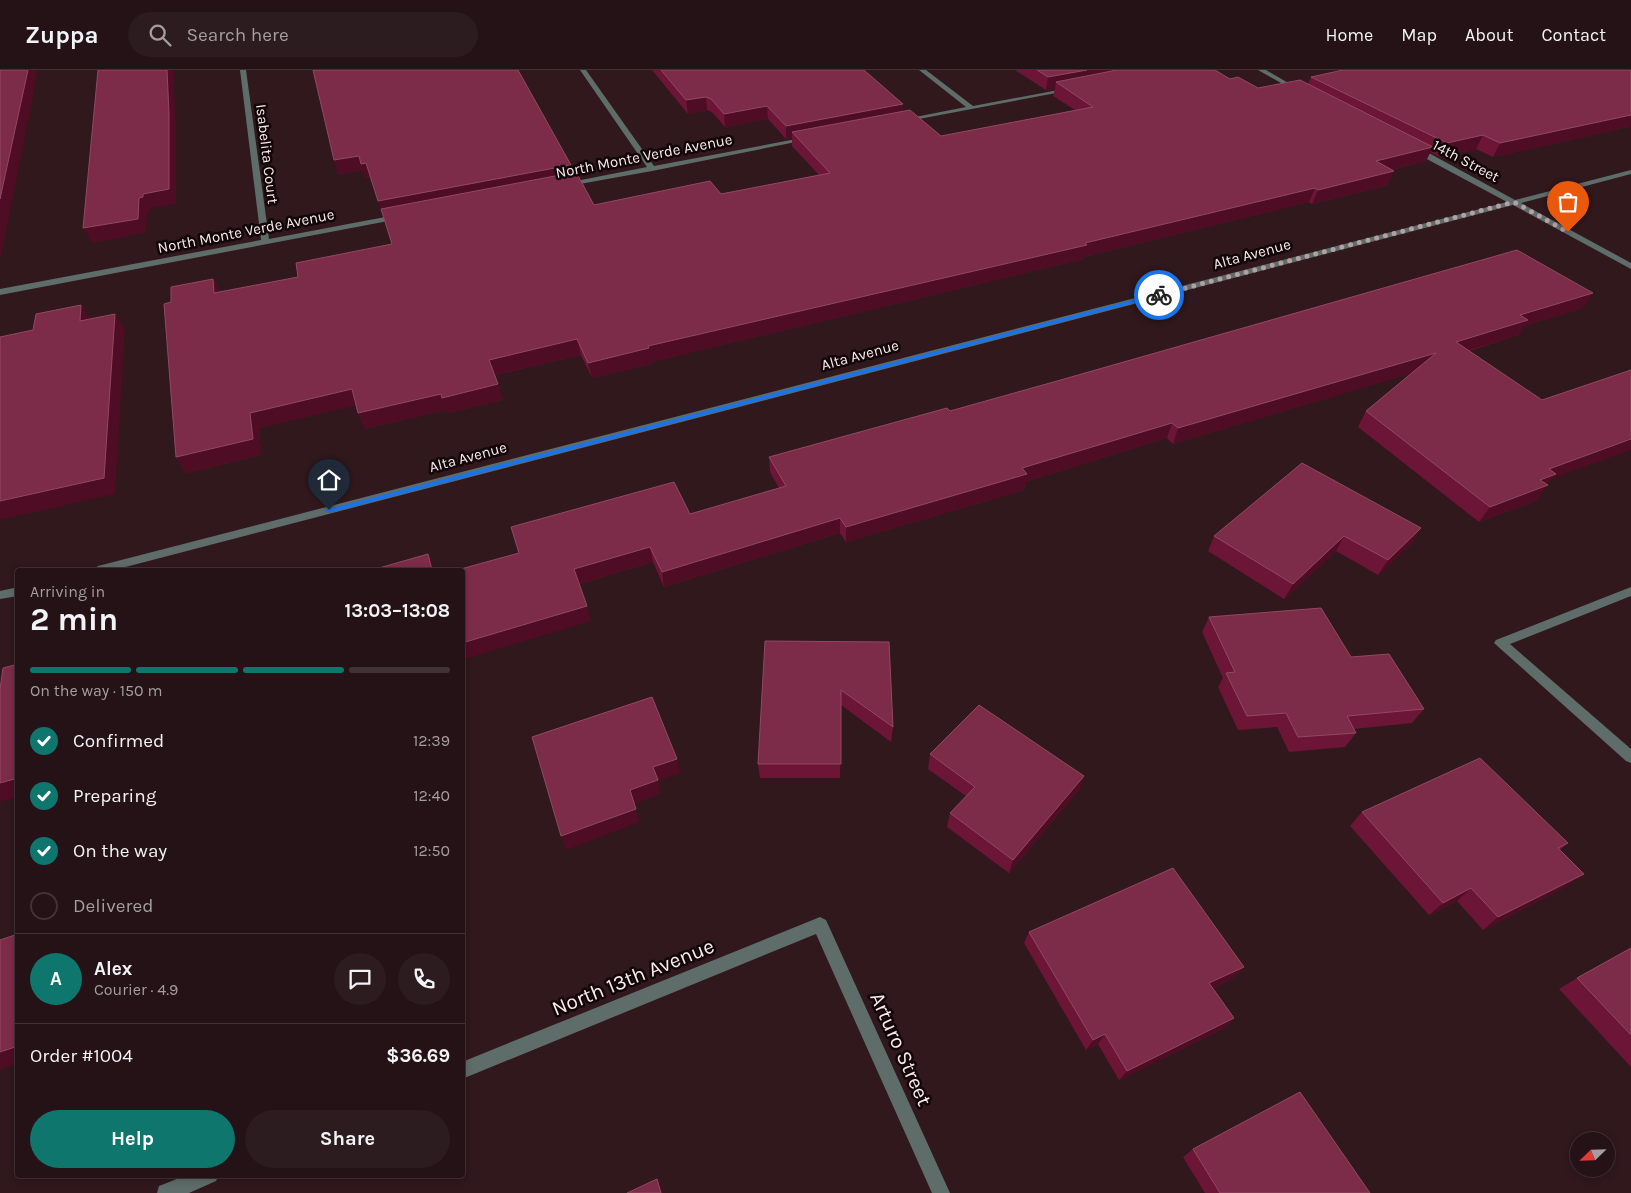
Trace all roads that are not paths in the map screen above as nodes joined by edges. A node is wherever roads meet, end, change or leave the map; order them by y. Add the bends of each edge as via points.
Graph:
1 (243, 70) edge
2 (583, 70) edge
3 (922, 70) edge
4 (1261, 70) edge
5 (1078, 88) edge
6 (1310, 97) edge
7 (971, 108) junction
8 (893, 123) edge
9 (816, 138) edge
10 (1406, 145) edge
11 (652, 169) junction
12 (1631, 172) edge
13 (555, 187) edge
14 (1514, 202) junction
15 (410, 214) edge
16 (265, 242) junction
17 (1631, 266) edge
18 (0, 292) edge
19 (106, 568) edge
20 (1631, 591) edge
21 (15, 592) edge
22 (0, 595) edge
23 (1631, 758) edge
24 (820, 924) joint
25 (465, 1070) edge
26 (203, 1178) edge
27 (166, 1193) edge
28 (941, 1193) edge

1 - 16 street, Isabelita Court
2 - 11 street
3 - 7 street
4 - 6 street
5 - 7 street
7 - 8 street
9 - 11 street, North Monte Verde Avenue
10 - 14 street, 14th Street
11 - 13 street, North Monte Verde Avenue
12 - 14 street, Alta Avenue
14 - 17 street, 14th Street
14 - 19 street, Alta Avenue
15 - 16 street, North Monte Verde Avenue
16 - 18 street, North Monte Verde Avenue
20 - 23 street via 1500,643
21 - 22 street
24 - 25 street, North 13th Avenue
24 - 28 street, Arturo Street
26 - 27 street

